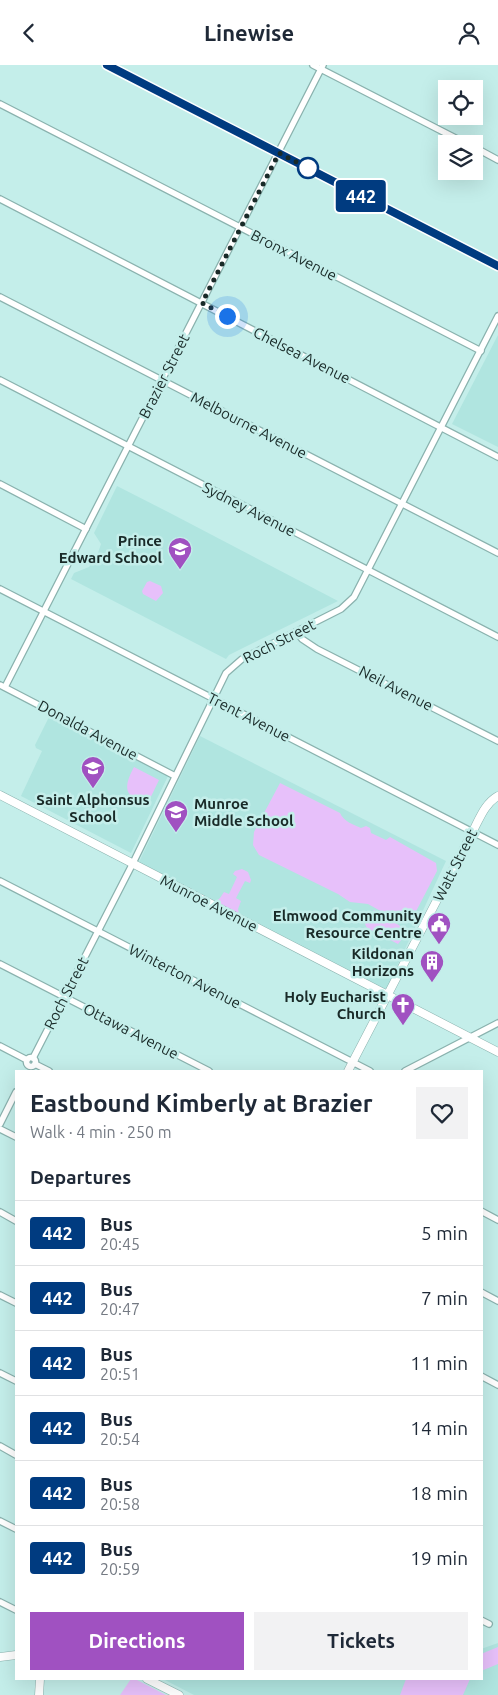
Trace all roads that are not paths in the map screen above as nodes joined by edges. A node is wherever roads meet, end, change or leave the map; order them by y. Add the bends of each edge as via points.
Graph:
1 (107, 65) edge
2 (313, 65) edge
3 (322, 67) edge
4 (0, 104) edge
5 (450, 135) edge
6 (483, 152) edge
7 (279, 153) junction
8 (498, 160) edge
9 (0, 199) edge
10 (241, 227) junction
11 (498, 266) edge
12 (0, 297) edge
13 (202, 303) junction
14 (498, 316) edge
15 (481, 351) junction
16 (0, 380) edge
17 (162, 380) junction
18 (440, 427) junction
19 (128, 447) junction
20 (498, 457) edge
21 (0, 484) edge
22 (402, 503) junction
23 (86, 529) junction
24 (498, 553) edge
25 (368, 570) junction
26 (0, 589) edge
27 (44, 611) junction
28 (296, 632) junction
29 (498, 637) edge
30 (2, 686) edge
31 (213, 699) junction
32 (498, 741) edge
33 (176, 776) junction
34 (0, 795) edge
35 (498, 796) edge
36 (473, 832) junction
37 (498, 845) edge
38 (133, 863) junction
39 (0, 881) edge
40 (98, 931) junction
41 (0, 964) edge
42 (388, 996) junction
43 (65, 997) junction
44 (498, 1023) edge
45 (470, 1037) junction
46 (0, 1046) edge
47 (498, 1052) edge
48 (352, 1062) junction
49 (30, 1064) edge
50 (46, 1070) edge
51 (207, 1070) edge
52 (348, 1070) edge
53 (368, 1070) edge
54 (408, 1070) edge
55 (15, 1094) edge
56 (0, 1123) edge
57 (0, 1129) edge
58 (15, 1136) edge
59 (0, 1212) edge
60 (483, 1212) edge
61 (15, 1220) edge
62 (498, 1220) edge
63 (483, 1293) edge
64 (0, 1295) edge
65 (498, 1301) edge
66 (15, 1302) edge
67 (0, 1373) edge
68 (483, 1377) edge
69 (15, 1380) edge
70 (498, 1385) edge
71 (0, 1446) edge
72 (15, 1454) edge
73 (0, 1521) edge
74 (15, 1528) edge
75 (0, 1602) edge
76 (15, 1610) edge
77 (483, 1621) edge
78 (489, 1625) dead end
79 (15, 1655) edge
80 (0, 1657) edge
81 (40, 1680) edge
82 (149, 1680) edge
83 (39, 1695) edge
84 (179, 1695) edge

1 - 7 street
2 - 3 street
3 - 5 street
3 - 7 street, Brazier Street
4 - 10 street, Bronx Avenue
6 - 8 street
7 - 10 street, Brazier Street
7 - 11 street
9 - 13 street, Chelsea Avenue
10 - 13 street, Brazier Street
10 - 15 street, Bronx Avenue
12 - 17 street, Melbourne Avenue
13 - 17 street, Brazier Street
13 - 18 street, Chelsea Avenue
14 - 15 street, Roch Street
15 - 18 street, Roch Street
16 - 19 street, Sydney Avenue
17 - 19 street, Brazier Street
17 - 22 street, Melbourne Avenue
18 - 20 street, Chelsea Avenue
18 - 22 street, Roch Street
19 - 23 street, Brazier Street
19 - 25 street, Sydney Avenue
21 - 23 street
22 - 24 street, Melbourne Avenue
22 - 25 street, Roch Street
23 - 27 street, Brazier Street
25 - 28 street, Roch Street via 350,602
25 - 29 street, Sydney Avenue
26 - 27 street, Trent Avenue
27 - 30 street, Brazier Street
27 - 31 street, Trent Avenue
28 - 31 street, Roch Street via 237,663 226,673
28 - 32 street, Neil Avenue via 317,649
30 - 33 street, Donalda Avenue
31 - 33 street, Roch Street
31 - 36 street, Trent Avenue
33 - 38 street, Roch Street
34 - 38 street, Munroe Avenue
35 - 36 street, Watt Street via 486,807
36 - 37 street, Trent Avenue
36 - 42 street, Watt Street
38 - 40 street, Roch Street
38 - 42 street, Munroe Avenue
39 - 40 street, Winterton Avenue
40 - 43 street, Roch Street
40 - 48 street, Winterton Avenue
41 - 43 street, Ottawa Avenue
42 - 45 street, Munroe Avenue
42 - 48 street, Watt Street
43 - 49 street, Roch Street
43 - 51 street, Ottawa Avenue
44 - 45 street
45 - 47 street, Munroe Avenue
45 - 54 street
46 - 49 street
48 - 52 street, Watt Street
48 - 53 street, Winterton Avenue
49 - 50 street
55 - 56 street
57 - 58 street
59 - 61 street
60 - 62 street
63 - 65 street
64 - 66 street
67 - 69 street
68 - 70 street
71 - 72 street
73 - 74 street
75 - 76 street
77 - 78 street
79 - 80 street
81 - 83 street
82 - 84 street

